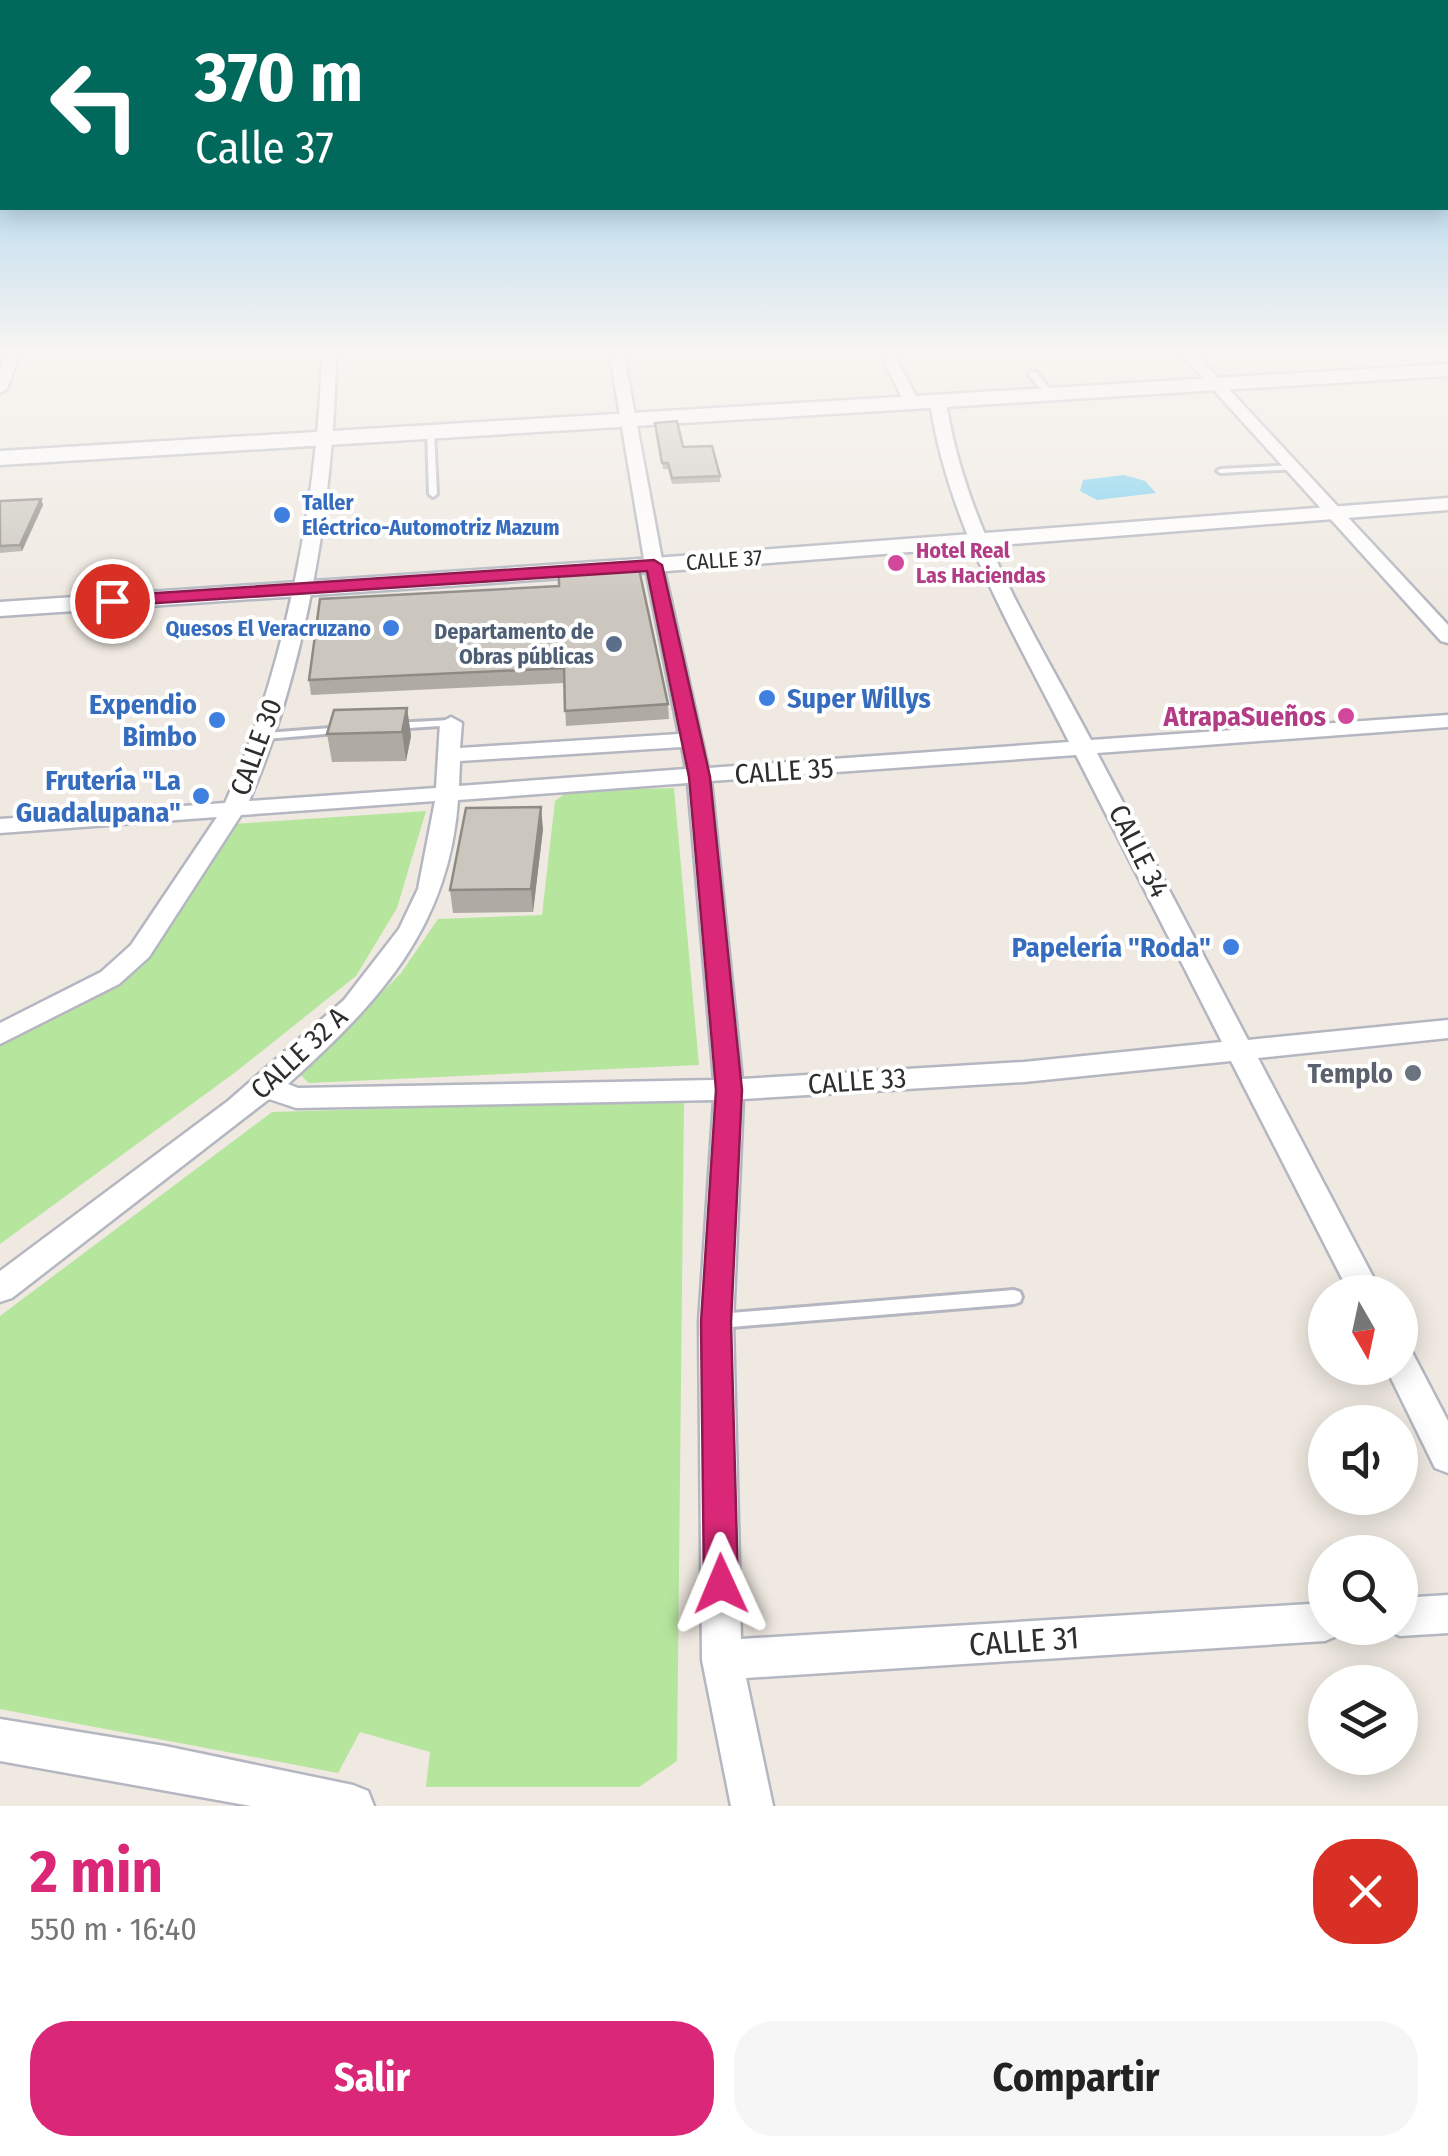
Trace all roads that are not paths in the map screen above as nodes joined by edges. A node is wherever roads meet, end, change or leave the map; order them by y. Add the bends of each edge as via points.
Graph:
1 (290, 440) edge
2 (327, 440) edge
3 (431, 440) edge
4 (632, 440) edge
5 (944, 440) edge
6 (1270, 440) edge
7 (0, 458) edge
8 (1294, 467) junction
9 (1221, 470) dead end
10 (434, 494) dead end
11 (1448, 504) edge
12 (1336, 514) junction
13 (976, 540) junction
14 (654, 565) junction
15 (299, 587) junction
16 (0, 609) edge
17 (1448, 637) edge
18 (1448, 721) edge
19 (451, 723) joint
20 (375, 727) edge
21 (357, 729) edge
22 (266, 736) junction
23 (691, 740) junction
24 (1086, 749) junction
25 (448, 755) junction
26 (699, 777) junction
27 (447, 792) junction
28 (234, 807) junction
29 (0, 826) edge
30 (1448, 1030) edge
31 (0, 1036) edge
32 (1242, 1052) junction
33 (267, 1087) junction
34 (729, 1090) junction
35 (1355, 1275) edge
36 (0, 1289) edge
37 (1014, 1297) dead end
38 (716, 1322) junction
39 (1412, 1385) edge
40 (1448, 1457) edge
41 (1448, 1614) edge
42 (1418, 1616) edge
43 (1308, 1623) edge
44 (722, 1660) junction
45 (0, 1740) edge
46 (352, 1806) edge
47 (752, 1806) edge

1 - 7 main road
2 - 15 street, CALLE 30
3 - 10 lane
4 - 14 street
5 - 13 street, CALLE 34
6 - 8 street
8 - 9 lane
8 - 12 street
11 - 12 street, CALLE 37
12 - 13 street, CALLE 37
12 - 17 street
13 - 14 street, CALLE 37
13 - 24 street, CALLE 34
14 - 15 street, CALLE 37
14 - 23 street
15 - 16 street, CALLE 37
15 - 22 street, CALLE 30
18 - 24 street, CALLE 35
19 - 20 lane
19 - 25 street, CALLE 32 A
21 - 22 lane
22 - 28 street, CALLE 30
23 - 25 street
23 - 26 street
24 - 26 street, CALLE 35
24 - 32 street, CALLE 34
25 - 27 street, CALLE 32 A
26 - 27 street, CALLE 35
26 - 34 street
27 - 28 street, CALLE 35
27 - 33 street, CALLE 32 A via 430,888 409,938
28 - 29 street, CALLE 35
28 - 31 street, CALLE 30 via 140,951 110,978
30 - 32 street, CALLE 33
32 - 34 street, CALLE 33
32 - 35 street, CALLE 34
33 - 34 street, CALLE 33 via 296,1098
33 - 36 street, CALLE 32 A
34 - 38 street
37 - 38 lane
38 - 44 street
39 - 40 street
41 - 42 street
43 - 44 street, CALLE 31
44 - 47 street
45 - 46 street

